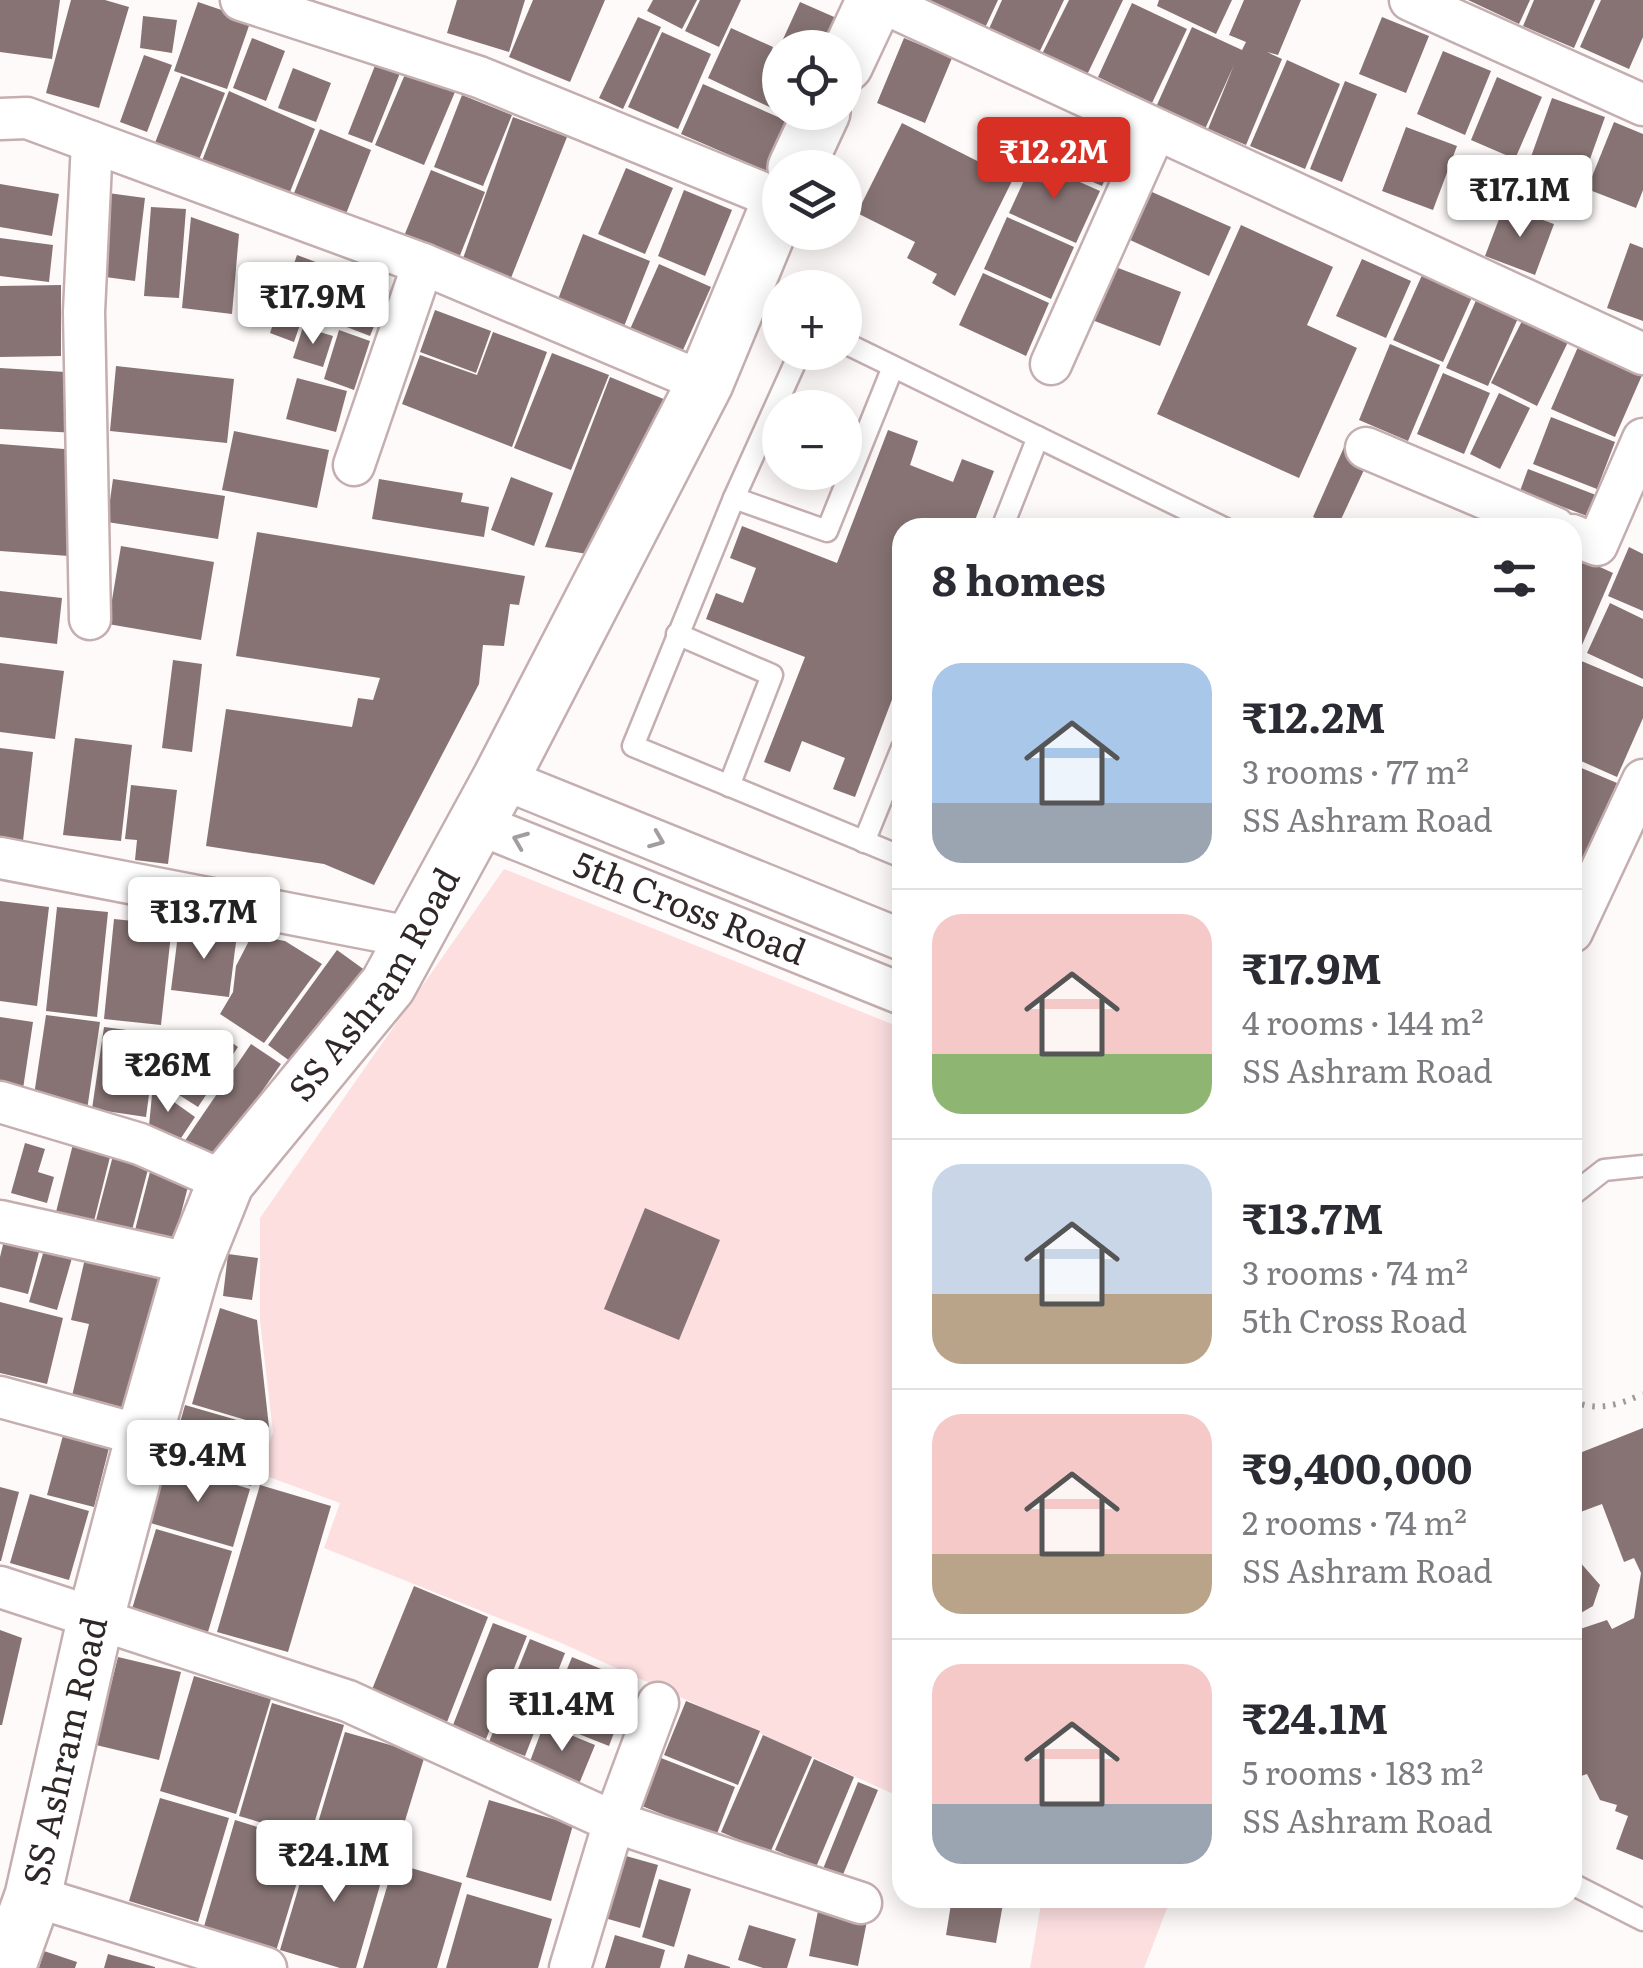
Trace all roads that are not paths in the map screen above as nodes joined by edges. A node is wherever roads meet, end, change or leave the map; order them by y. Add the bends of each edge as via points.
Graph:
1 (242, 0) edge
2 (876, 0) edge
3 (1410, 0) edge
4 (861, 30) edge
5 (1643, 105) edge
6 (0, 120) edge
7 (1155, 131) junction
8 (92, 142) junction
9 (762, 194) edge
10 (770, 250) edge
11 (423, 264) junction
12 (761, 299) edge
13 (862, 351) edge
14 (1643, 354) edge
15 (1052, 364) dead end
16 (894, 367) junction
17 (792, 370) edge
18 (705, 383) junction
19 (1038, 438) junction
20 (1643, 439) edge
21 (1366, 448) dead end
22 (354, 465) dead end
23 (734, 498) junction
24 (1006, 518) edge
25 (1203, 518) edge
26 (1531, 518) edge
27 (1582, 539) edge
28 (90, 619) dead end
29 (677, 634) junction
30 (892, 773) edge
31 (1643, 780) edge
32 (729, 786) junction
33 (488, 800) junction
34 (864, 842) junction
35 (892, 854) edge
36 (0, 858) edge
37 (1582, 911) edge
38 (410, 937) junction
39 (892, 937) edge
40 (892, 989) edge
41 (0, 1102) edge
42 (1643, 1166) edge
43 (226, 1182) junction
44 (1582, 1186) edge
45 (0, 1221) edge
46 (193, 1264) junction
47 (0, 1397) edge
48 (144, 1436) junction
49 (0, 1586) edge
50 (96, 1617) junction
51 (658, 1703) dead end
52 (614, 1822) junction
53 (1582, 1889) edge
54 (33, 1896) junction
55 (861, 1903) dead end
56 (1643, 1920) edge
57 (6, 1968) edge
58 (266, 1968) edge
59 (570, 1968) edge

1 - 9 street via 479,76
2 - 4 street
2 - 7 street
3 - 5 street
6 - 8 street via 27,118
7 - 14 street
7 - 15 street
8 - 11 street
8 - 28 street via 84,312
10 - 12 street, SS Ashram Road
11 - 18 street
11 - 22 street
12 - 18 street, SS Ashram Road
13 - 16 lane
16 - 19 lane
16 - 23 lane via 827,531
17 - 23 lane
18 - 33 street, SS Ashram Road
19 - 24 lane
19 - 25 lane
20 - 27 street via 1597,546
21 - 26 street
23 - 29 lane
29 - 32 lane via 772,675
29 - 32 lane via 633,746
30 - 34 lane
31 - 37 street
32 - 34 lane
33 - 38 street, SS Ashram Road
33 -> 39 street, 5th Cross Road
40 -> 33 street, 5th Cross Road
34 - 35 lane
36 - 38 street
38 - 43 street, SS Ashram Road via 388,985
41 - 43 street via 140,1144
42 - 44 lane via 1604,1170
43 - 46 street, SS Ashram Road
45 - 46 street
46 - 48 street, SS Ashram Road
47 - 48 street
48 - 50 street, SS Ashram Road
49 - 50 street
50 - 52 street via 348,1702
50 - 54 street, SS Ashram Road
51 - 52 street
52 - 55 street
52 - 59 street
53 - 56 lane
54 - 57 street, SS Ashram Road
54 - 58 street

